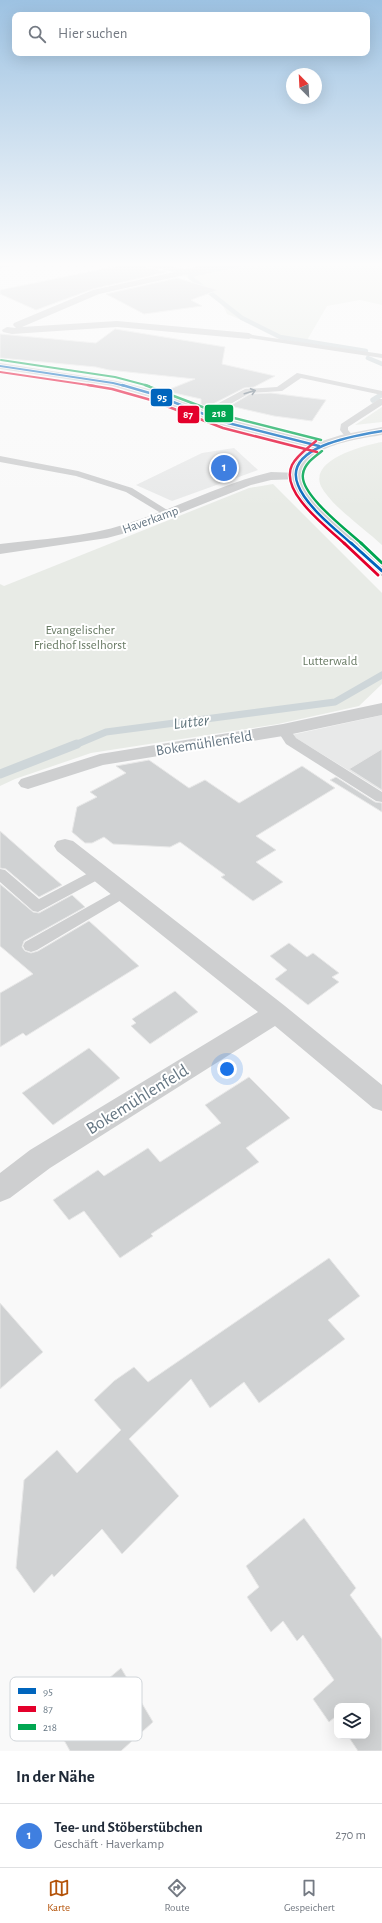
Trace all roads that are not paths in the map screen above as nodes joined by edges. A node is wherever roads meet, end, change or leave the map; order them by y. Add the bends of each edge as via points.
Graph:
1 (307, 345) edge
2 (382, 356) edge
3 (0, 366) edge
4 (382, 393) edge
5 (382, 401) edge
6 (202, 414) junction
7 (382, 431) edge
8 (350, 437) junction
9 (319, 446) junction
10 (0, 459) edge
11 (296, 476) junction
12 (167, 513) junction
13 (0, 549) edge
14 (382, 571) edge
15 (382, 709) edge
16 (283, 730) junction
17 (28, 783) dead end
18 (381, 798) dead end
19 (65, 846) dead end
20 (98, 873) junction
21 (0, 874) edge
22 (123, 892) junction
23 (31, 946) dead end
24 (276, 1013) junction
25 (382, 1100) edge
26 (0, 1189) edge

1 - 2 lane
3 - 6 street via 113,383 153,394
6 -> 4 lane via 248,391 278,388 300,375
5 - 8 lane via 344,426
6 - 9 street via 243,428 279,434
7 - 8 street
8 - 9 street
9 - 11 street via 298,466
10 - 12 lane via 78,474 129,490
11 - 12 street, Haverkamp via 271,476 246,482
11 - 14 street via 297,486 310,502
12 - 13 street, Haverkamp via 107,534
15 - 16 street, Bokemühlenfeld
16 - 17 street, Bokemühlenfeld via 100,760
16 - 18 lane via 291,741
19 - 20 street
20 - 21 lane via 38,908
20 - 22 street
22 - 23 lane
22 - 24 street
24 - 25 street
24 - 26 street, Bokemühlenfeld via 40,1159

